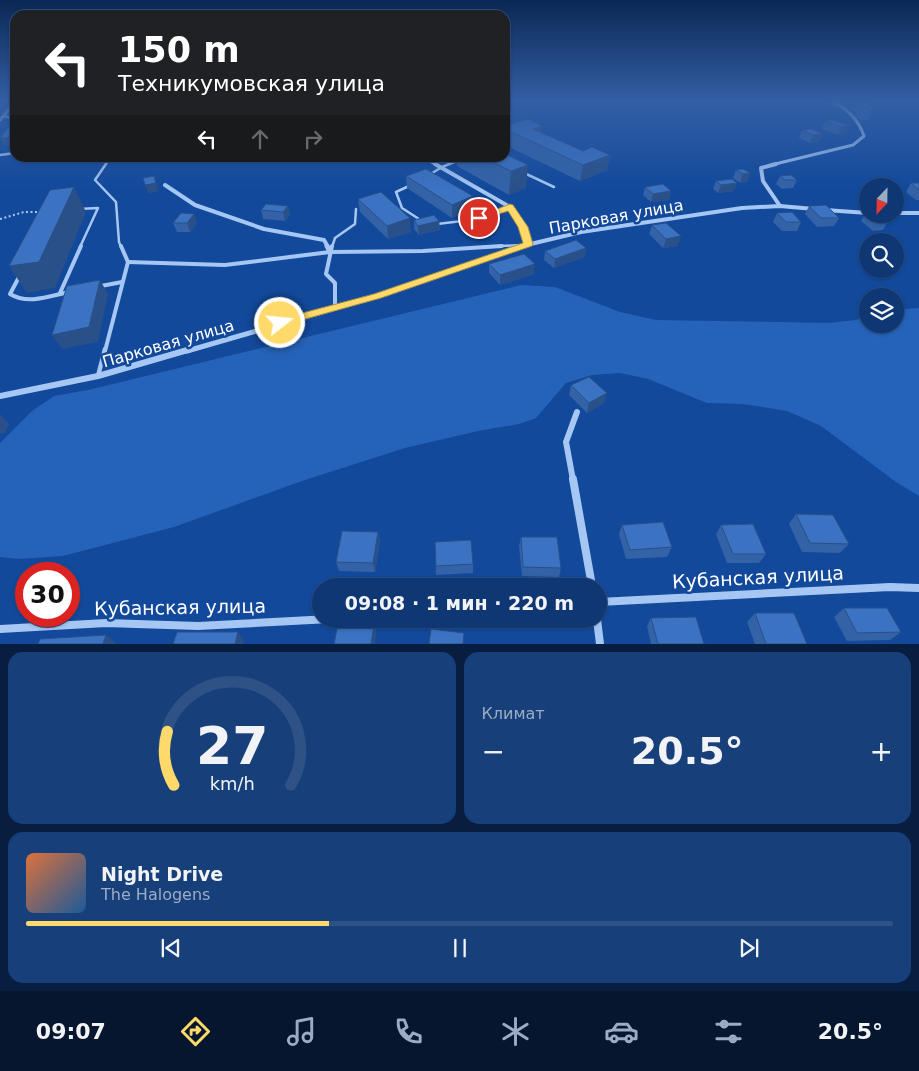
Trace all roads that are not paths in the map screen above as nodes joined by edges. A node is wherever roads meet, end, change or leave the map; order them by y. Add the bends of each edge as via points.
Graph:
1 (862, 130) edge
2 (107, 162) edge
3 (432, 162) edge
4 (454, 162) edge
5 (442, 167) junction
6 (519, 170) edge
7 (427, 177) edge
8 (165, 185) dead end
9 (412, 185) edge
10 (554, 187) dead end
11 (780, 206) junction
12 (510, 207) junction
13 (77, 209) dead end
14 (356, 209) edge
15 (859, 212) edge
16 (904, 213) edge
17 (919, 214) edge
18 (424, 222) edge
19 (431, 223) edge
20 (528, 244) junction
21 (330, 252) junction
22 (128, 262) junction
23 (24, 269) edge
24 (122, 282) junction
25 (94, 287) edge
26 (77, 290) edge
27 (60, 294) junction
28 (335, 307) junction
29 (98, 376) junction
30 (0, 396) edge
31 (577, 412) dead end
32 (591, 578) edge
33 (919, 588) edge
34 (607, 602) edge
35 (312, 620) edge
36 (598, 628) edge
37 (0, 629) edge
38 (600, 644) edge

1 - 11 street via 864,136 853,145 761,168 763,181
2 - 22 lane via 95,180 116,202 118,242
3 - 5 street
4 - 5 lane
5 - 7 lane
5 - 12 street
6 - 10 lane
8 - 21 street via 195,206 264,229 324,240
9 - 18 lane via 396,192 402,208
11 - 15 street, Парковая улица
11 - 20 street, Парковая улица via 742,208 590,231
12 - 19 lane via 458,223
12 - 20 street via 523,227
13 - 27 lane via 98,208
14 - 21 lane via 355,224 336,238
16 - 17 street
20 - 21 lane via 423,251
20 - 28 street, Парковая улица via 377,296
21 - 22 lane via 225,265
21 - 28 lane via 326,274 335,283
22 - 24 lane
23 - 27 lane via 10,294 15,299
24 - 25 lane
24 - 29 lane
26 - 27 lane
28 - 29 street, Парковая улица
29 - 30 street, Парковая улица
31 - 32 street via 566,442
33 - 34 street, Кубанская улица
35 - 37 street, Кубанская улица via 198,626 106,623
36 - 38 street

